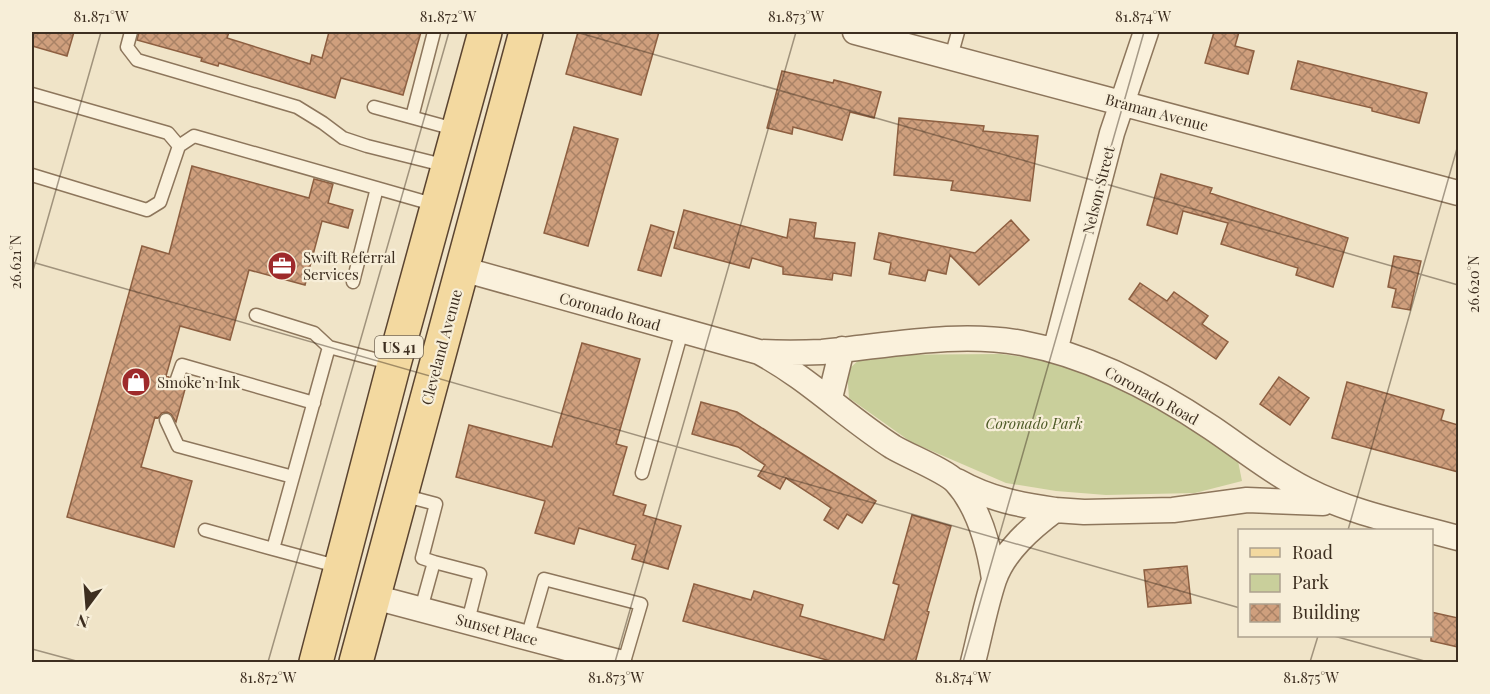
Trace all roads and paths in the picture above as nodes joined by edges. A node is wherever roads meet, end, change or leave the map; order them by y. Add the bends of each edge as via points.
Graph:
1 (131, 32) edge
2 (434, 32) edge
3 (485, 32) edge
4 (855, 32) edge
5 (958, 32) edge
6 (1146, 32) edge
7 (525, 33) edge
8 (951, 57) junction
9 (32, 94) edge
10 (1122, 103) junction
11 (374, 107) dead end
12 (412, 117) junction
13 (459, 130) junction
14 (179, 146) junction
15 (448, 166) junction
16 (32, 175) edge
17 (378, 188) junction
18 (1458, 193) edge
19 (437, 205) junction
20 (462, 269) junction
21 (352, 282) dead end
22 (256, 315) dead end
23 (682, 331) junction
24 (329, 346) junction
25 (842, 349) junction
26 (1055, 351) junction
27 (759, 352) junction
28 (394, 364) junction
29 (177, 379) dead end
30 (830, 398) junction
31 (314, 403) junction
32 (166, 420) dead end
33 (642, 473) dead end
34 (293, 477) junction
35 (955, 480) junction
36 (401, 494) junction
37 (1335, 504) junction
38 (1055, 510) junction
39 (1425, 529) edge
40 (205, 530) dead end
41 (1433, 531) edge
42 (1458, 538) edge
43 (273, 549) junction
44 (434, 562) junction
45 (340, 567) junction
46 (994, 579) junction
47 (374, 597) junction
48 (421, 609) junction
49 (468, 621) junction
50 (527, 638) junction
51 (316, 663) edge
52 (356, 663) edge
53 (619, 663) edge
54 (624, 663) edge
55 (973, 663) edge

1 - 15 lane via 127,47 137,60 297,107 343,138
2 - 12 lane
3 - 13 main road, US 41
4 - 8 street, Braman Avenue
5 - 8 lane
6 - 10 street, Nelson Street
7 - 20 main road, Cleveland Avenue / US 41
8 - 10 street, Braman Avenue
9 - 14 lane via 168,133
10 - 18 street, Braman Avenue
10 - 26 street, Nelson Street
11 - 12 lane
12 - 13 lane
13 - 15 main road, US 41
14 - 16 lane via 160,202 147,210
14 - 17 lane via 194,136
15 - 19 main road, US 41
17 - 19 lane
17 - 21 lane
19 - 28 main road, US 41
20 - 23 street, Coronado Road
20 - 36 main road, Cleveland Avenue / US 41
22 - 24 lane via 314,333
23 - 27 street, Coronado Road
23 - 33 lane
24 - 28 lane
24 - 31 lane
25 - 26 street, Coronado Road via 959,339 1020,343
25 - 27 street, Coronado Road
25 - 30 street
26 - 37 street, Coronado Road via 1161,396 1274,472
27 - 30 street, Coronado Road
28 - 45 main road, US 41
29 - 31 lane via 182,365
30 - 35 street, Coronado Road via 894,447
31 - 34 lane
32 - 34 lane via 178,446
34 - 43 lane
35 - 38 street, Coronado Road via 1016,505
35 - 46 street, Coronado Road via 970,501 990,554
36 - 44 lane via 436,504 422,558
36 - 47 main road, Cleveland Avenue / US 41
37 - 38 street, Coronado Road via 1247,500 1173,510
37 - 39 street, Coronado Road
38 - 46 street via 1020,540
40 - 43 lane
41 - 42 street, Coronado Road
43 - 45 lane
44 - 48 lane
44 - 49 lane via 480,574
45 - 51 main road, US 41
46 - 55 street
47 - 48 street, Sunset Place
47 - 52 main road, Cleveland Avenue / US 41
48 - 49 street, Sunset Place
49 - 50 street, Sunset Place
50 - 53 street, Sunset Place
50 - 54 lane via 544,579 555,581 641,604

